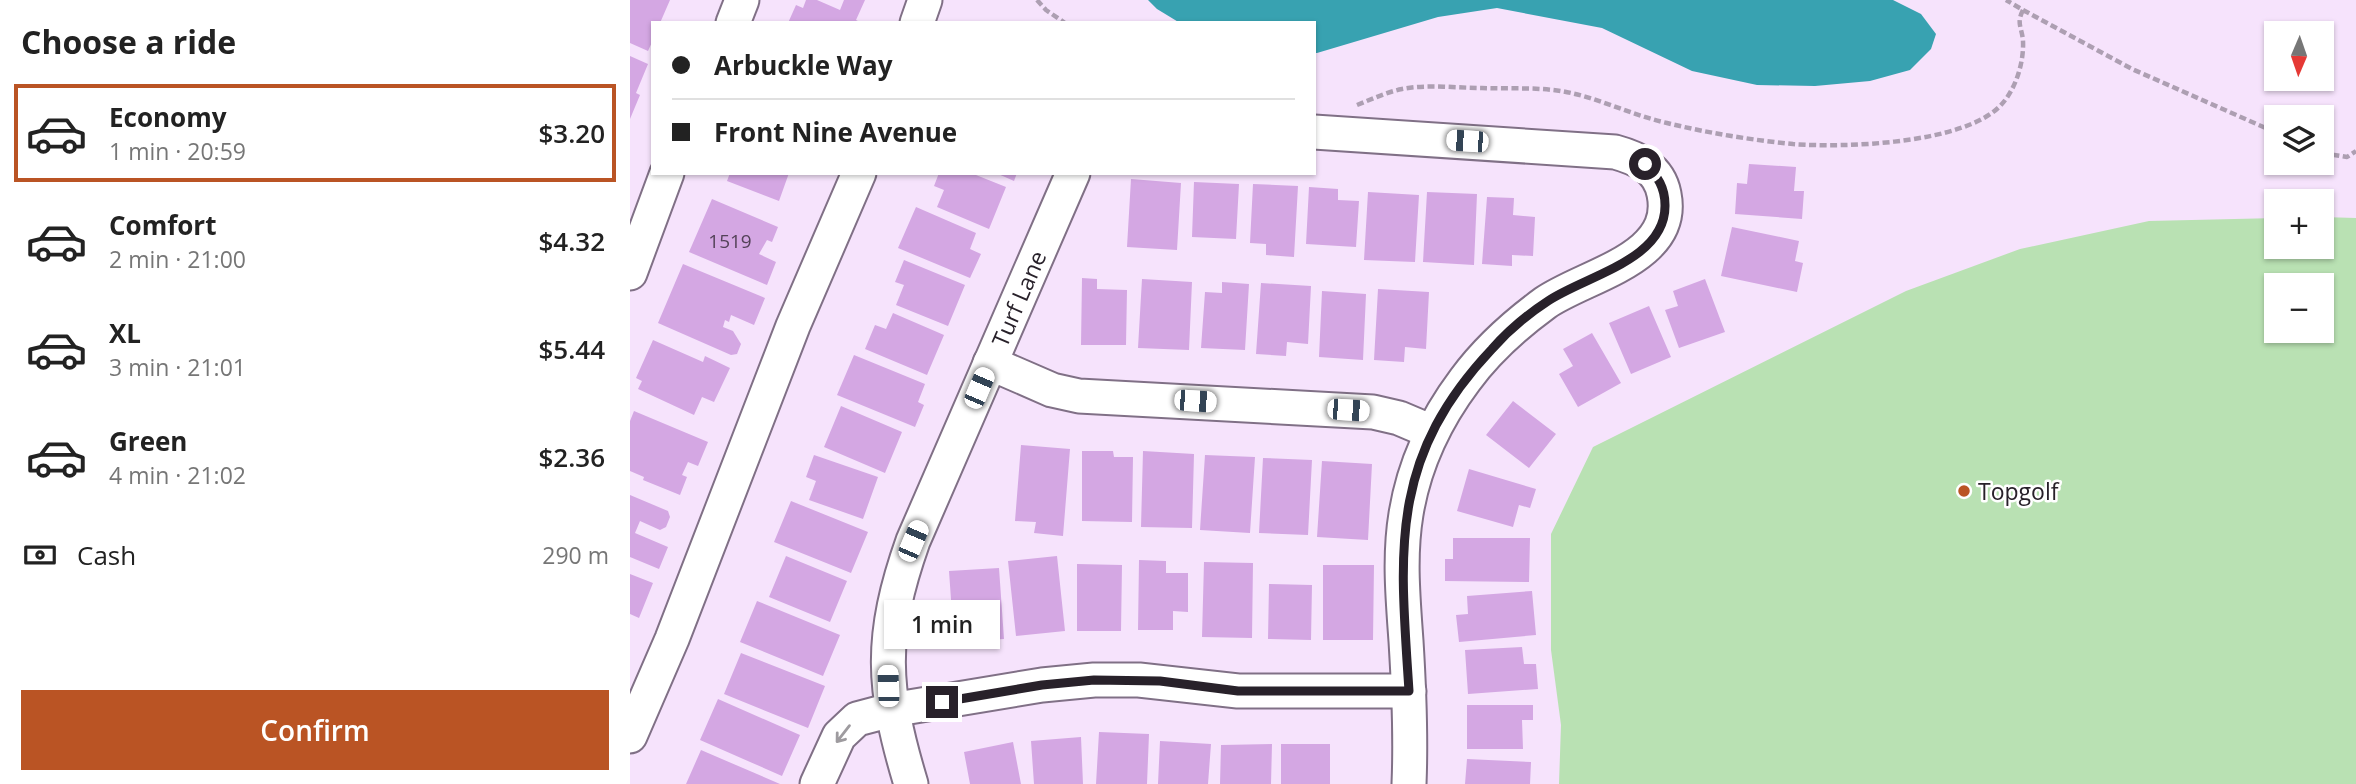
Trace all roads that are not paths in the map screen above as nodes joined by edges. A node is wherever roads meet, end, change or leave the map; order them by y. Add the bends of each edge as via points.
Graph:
1 (743, 0) edge
2 (925, 0) edge
3 (734, 21) edge
4 (918, 21) edge
5 (1316, 132) edge
6 (666, 175) edge
7 (858, 175) edge
8 (1072, 175) edge
9 (630, 273) edge
10 (990, 363) junction
11 (1432, 432) junction
12 (1409, 691) junction
13 (891, 710) junction
14 (630, 736) edge
15 (817, 784) edge
16 (911, 784) edge
17 (1409, 784) edge

1 - 3 street
2 - 4 street
5 - 11 street via 1615,152 1645,164 1664,191 1662,226 1643,250 1548,301 1512,329 1466,379
6 - 9 street
7 - 14 street
8 - 10 street, Turf Lane
10 - 11 street via 1052,390 1079,396 1373,412
10 - 13 street, Turf Lane via 898,586 888,645
11 - 12 street via 1410,493 1403,537
12 - 13 street via 1238,691 1160,681 1094,680
12 - 17 street
13 -> 15 street via 857,719 844,729
13 - 16 street, Turf Lane

